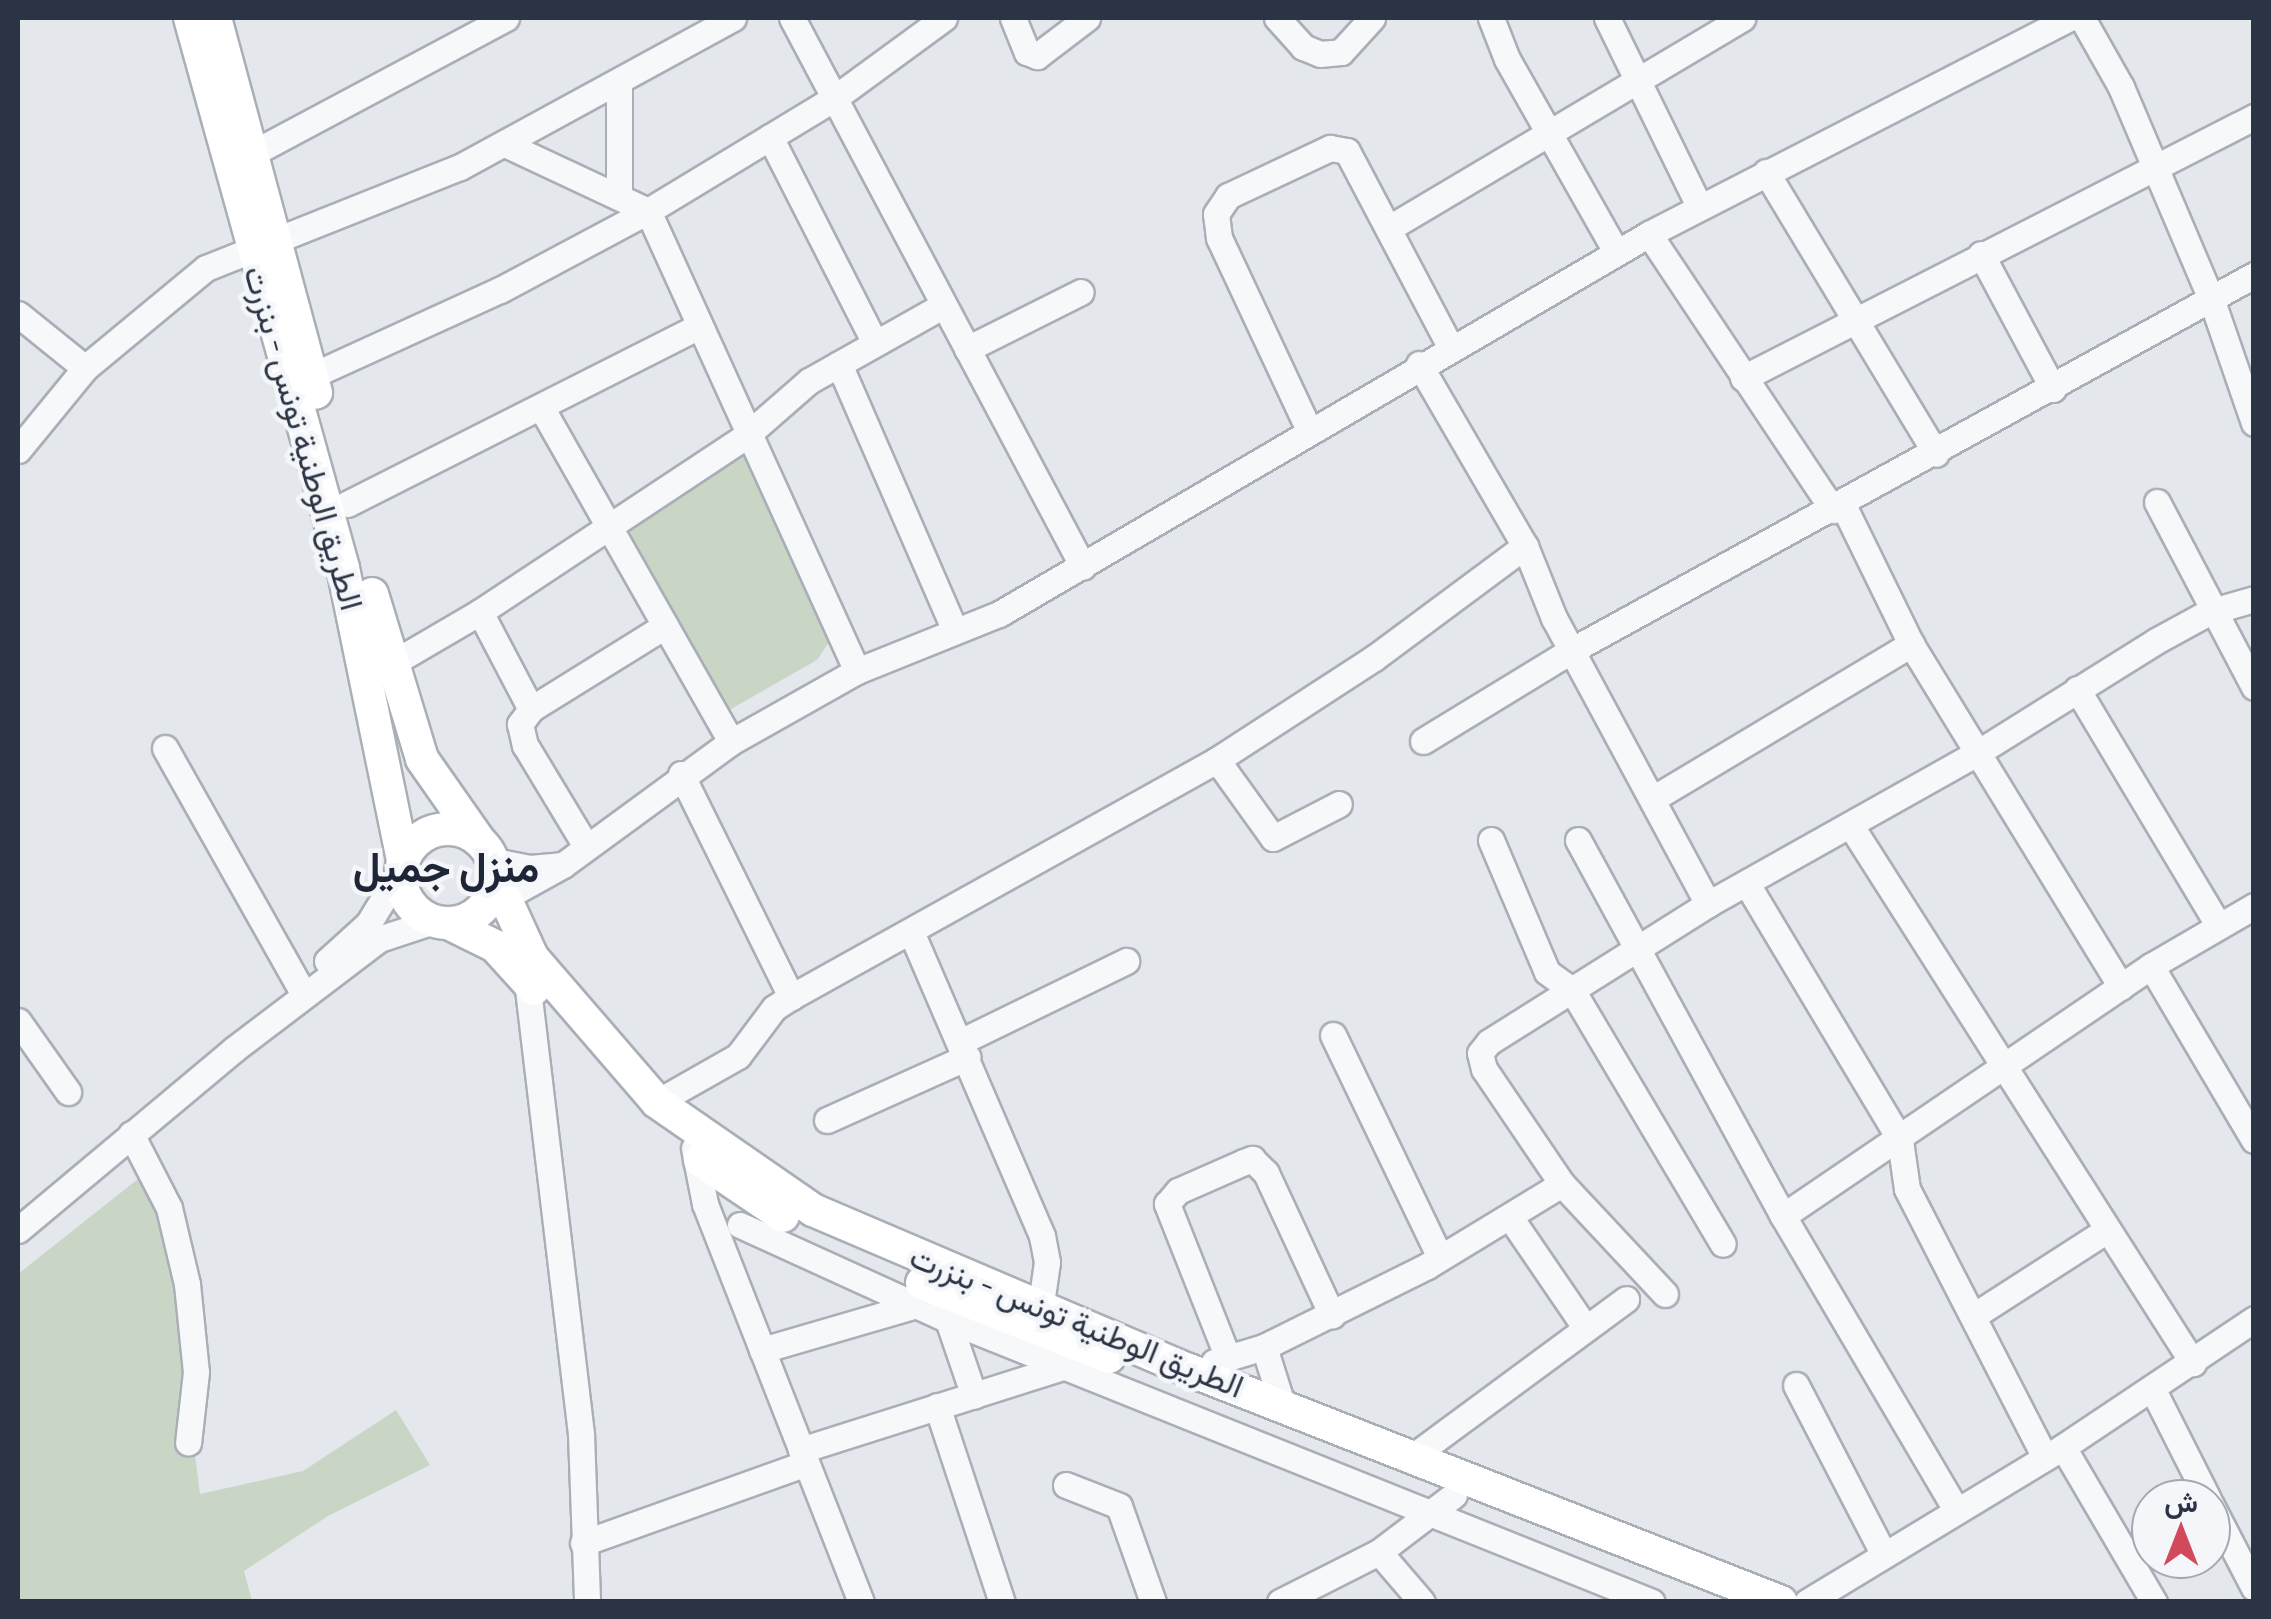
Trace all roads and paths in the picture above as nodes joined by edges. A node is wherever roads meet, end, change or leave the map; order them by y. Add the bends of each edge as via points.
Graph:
1 (190, 18) edge
2 (215, 18) edge
3 (506, 18) edge
4 (733, 18) edge
5 (792, 18) edge
6 (944, 18) edge
7 (1013, 18) edge
8 (1087, 18) edge
9 (1277, 18) edge
10 (1372, 18) edge
11 (1491, 18) edge
12 (1606, 18) edge
13 (1742, 18) edge
14 (2070, 18) edge
15 (2082, 18) edge
16 (1637, 80) junction
17 (618, 83) junction
18 (836, 97) junction
19 (2254, 117) edge
20 (1547, 132) junction
21 (770, 137) junction
22 (507, 144) junction
23 (252, 153) junction
24 (2156, 170) junction
25 (1766, 172) junction
26 (619, 194) junction
27 (1699, 206) junction
28 (648, 211) junction
29 (1389, 228) junction
30 (1649, 234) junction
31 (264, 248) junction
32 (1616, 252) junction
33 (1981, 254) junction
34 (2254, 274) edge
35 (1081, 292) dead end
36 (2212, 301) junction
37 (942, 306) junction
38 (18, 314) edge
39 (1853, 318) junction
40 (700, 326) junction
41 (875, 343) junction
42 (1451, 348) junction
43 (968, 350) junction
44 (840, 364) junction
45 (1419, 364) junction
46 (85, 368) junction
47 (311, 376) junction
48 (1743, 378) junction
49 (2053, 388) junction
50 (55, 403) junction
51 (541, 407) junction
52 (18, 423) edge
53 (2254, 423) edge
54 (1309, 430) junction
55 (747, 435) junction
56 (18, 450) edge
57 (1936, 454) junction
58 (2157, 502) dead end
59 (347, 504) junction
60 (1838, 508) junction
61 (606, 527) junction
62 (1524, 546) junction
63 (1083, 567) junction
64 (2254, 599) edge
65 (480, 612) junction
66 (2210, 612) junction
67 (664, 626) junction
68 (955, 630) junction
69 (1911, 644) junction
70 (1574, 649) junction
71 (391, 664) junction
72 (857, 671) junction
73 (2254, 687) edge
74 (2077, 689) junction
75 (530, 708) junction
76 (1423, 741) dead end
77 (731, 742) junction
78 (165, 748) dead end
79 (1977, 753) junction
80 (1217, 760) junction
81 (681, 774) junction
82 (1654, 798) junction
83 (1339, 804) dead end
84 (1851, 826) junction
85 (1491, 840) dead end
86 (1578, 840) dead end
87 (586, 846) junction
88 (402, 865) junction
89 (562, 865) junction
90 (1746, 884) junction
91 (476, 890) junction
92 (1708, 904) junction
93 (2254, 906) edge
94 (2219, 926) junction
95 (912, 934) junction
96 (1634, 950) junction
97 (1126, 961) dead end
98 (2152, 966) junction
99 (528, 981) junction
100 (299, 986) junction
101 (2122, 987) junction
102 (1572, 990) junction
103 (792, 997) junction
104 (18, 1021) edge
105 (1333, 1034) dead end
106 (233, 1050) junction
107 (963, 1050) junction
108 (2007, 1068) junction
109 (68, 1092) dead end
110 (657, 1102) junction
111 (827, 1120) dead end
112 (131, 1134) junction
113 (1900, 1140) junction
114 (2254, 1140) edge
115 (694, 1144) junction
116 (736, 1176) junction
117 (1562, 1184) junction
118 (1783, 1216) junction
119 (1510, 1218) junction
120 (740, 1225) junction
121 (18, 1230) edge
122 (2108, 1230) junction
123 (1723, 1244) dead end
124 (731, 1256) junction
125 (1440, 1258) junction
126 (1665, 1294) dead end
127 (1626, 1298) dead end
128 (1041, 1304) junction
129 (917, 1305) junction
130 (1332, 1315) junction
131 (1975, 1315) junction
132 (2254, 1318) edge
133 (948, 1320) junction
134 (1584, 1327) junction
135 (1264, 1347) junction
136 (762, 1350) junction
137 (1228, 1358) junction
138 (2193, 1363) junction
139 (1062, 1367) junction
140 (1189, 1370) junction
141 (1796, 1385) dead end
142 (2153, 1390) junction
143 (974, 1396) junction
144 (1281, 1401) junction
145 (937, 1406) junction
146 (1335, 1435) junction
147 (188, 1443) dead end
148 (2054, 1452) junction
149 (803, 1456) junction
150 (1412, 1456) junction
151 (2198, 1479) edge
152 (1066, 1484) dead end
153 (1442, 1505) junction
154 (1957, 1511) junction
155 (583, 1543) junction
156 (2231, 1543) edge
157 (1379, 1552) junction
158 (1884, 1554) junction
159 (2254, 1588) edge
160 (1322, 1593) edge
161 (587, 1602) edge
162 (861, 1602) edge
163 (1002, 1602) edge
164 (1153, 1602) edge
165 (1280, 1602) edge
166 (1422, 1602) edge
167 (1652, 1602) edge
168 (1723, 1602) edge
169 (1781, 1602) edge
170 (1808, 1602) edge
171 (2154, 1602) edge

1 - 31 main road, الطريق الوطنية تونس - بنزرت
2 - 23 main road, الطريق الوطنية تونس - بنزرت
3 - 23 street
4 - 17 street
5 - 18 street
6 - 18 street
7 - 8 street via 1027,52 1037,56
9 - 10 street via 1303,47 1320,54 1341,52
11 - 20 street
12 - 16 street
13 - 16 street
14 - 25 street
15 - 24 street
16 - 20 street
16 - 27 street
17 - 22 street
17 - 26 street
18 - 21 street
18 - 37 street
19 - 24 street
20 - 29 street
20 - 32 street
21 - 28 street
21 - 41 street
22 - 26 street
22 - 31 street
23 - 31 main road, الطريق الوطنية تونس - بنزرت
24 - 33 street
24 - 36 street
25 - 27 street
25 - 39 street
26 - 28 street
27 - 30 street
28 - 40 street
28 - 47 street via 500,290
29 - 42 street
29 - 54 street via 1354,157 1338,148 1228,196 1216,214 1219,238
30 - 32 street
30 - 48 street
31 - 46 street via 175,288
31 - 47 main road, الطريق الوطنية تونس - بنزرت
31 - 88 main road, الطريق الوطنية تونس - بنزرت via 352,604
32 - 42 street
33 - 39 street
33 - 49 street
34 - 36 street
35 - 43 street
36 - 49 street
36 - 53 street
37 - 41 street
37 - 43 street
38 - 46 street
39 - 48 street
39 - 57 street
40 - 51 street
40 - 55 street
41 - 44 street
42 - 45 street
43 - 63 street
44 - 55 street
44 - 68 street
45 - 54 street
45 - 62 street
46 - 50 street
47 - 59 main road, الطريق الوطنية تونس - بنزرت
48 - 60 street
49 - 57 street
50 - 52 street
50 - 56 street
51 - 59 street
51 - 61 street
54 - 63 street
55 - 61 street
55 - 72 street
57 - 60 street
58 - 66 street
59 - 71 main road, الطريق الوطنية تونس - بنزرت
60 - 69 street
60 - 70 street
61 - 65 street
61 - 67 street
62 - 70 street
62 - 80 street via 1374,658
63 - 68 street
64 - 66 street
65 - 71 street
65 - 75 street
66 - 73 street
66 - 74 street
67 - 75 street
67 - 77 street
68 - 72 street
69 - 79 street
69 - 82 street
70 - 76 street
70 - 82 street
71 - 91 main road, الطريق الوطنية تونس - بنزرت
72 - 77 street
74 - 79 street
74 - 94 street
75 - 87 street via 520,724 525,746
77 - 81 street
78 - 100 street
79 - 84 street
79 - 101 street
80 - 83 street via 1273,838
80 - 95 street
81 - 87 street
81 - 103 street
82 - 92 street
84 - 90 street
84 - 108 street
85 - 102 street via 1540,960
86 - 96 street
87 - 89 street
88 - 91 main road, الطريق الوطنية تونس - بنزرت via 408,901
88 - 91 main road via 435,830
88 - 100 street via 368,924
89 - 91 street
89 - 91 street
90 - 92 street
90 - 113 street
91 - 99 main road, الطريق الوطنية تونس - بنزرت via 495,946
91 - 106 street via 380,939
91 - 110 main road, الطريق الوطنية تونس - بنزرت
92 - 96 street
93 - 94 street
94 - 98 street
95 - 103 street
95 - 107 street
96 - 102 street
96 - 118 street
97 - 107 street
98 - 101 street
98 - 114 street
99 - 115 main road, الطريق الوطنية تونس - بنزرت via 636,1104
99 - 155 street via 580,1435
100 - 106 street
101 - 108 street
102 - 117 street via 1480,1053 1484,1069
102 - 123 street
103 - 110 street via 738,1056
104 - 109 street
105 - 125 street
106 - 112 street
107 - 111 street
107 - 128 street via 1047,1250
108 - 113 street
108 - 122 street
110 - 115 main road, الطريق الوطنية تونس - بنزرت
112 - 121 street
112 - 147 street via 170,1208 187,1284 196,1372
113 - 118 street
113 - 131 street via 1906,1190
115 - 116 main road, الطريق الوطنية تونس - بنزرت
115 - 124 street via 705,1204
116 - 120 street
116 - 128 main road, الطريق الوطنية تونس - بنزرت
116 - 146 main road, الطريق الوطنية تونس - بنزرت via 914,1280
117 - 119 street
117 - 126 street
118 - 154 street
119 - 125 street
119 - 134 street
120 - 124 street
120 - 129 street
122 - 131 street
122 - 138 street
124 - 136 street
125 - 130 street
127 - 134 street
128 - 140 main road, الطريق الوطنية تونس - بنزرت
129 - 133 street
129 - 136 street
130 - 135 street
130 - 137 street via 1266,1173 1252,1159 1244,1162 1178,1191 1167,1204
131 - 148 street
132 - 138 street
133 - 139 street
133 - 143 street
134 - 150 street
135 - 137 street
135 - 144 street
136 - 149 street
137 - 140 street
138 - 142 street
139 - 143 street
139 - 153 street
140 - 144 main road, الطريق الوطنية تونس - بنزرت
141 - 158 street
142 - 148 street
142 - 151 street
143 - 145 street
144 - 146 main road, الطريق الوطنية تونس - بنزرت
145 - 149 street
145 - 163 street
146 - 150 main road, الطريق الوطنية تونس - بنزرت
146 - 153 main road, الطريق الوطنية تونس - بنزرت
148 - 154 street
148 - 171 street
149 - 155 street
149 - 162 street
150 - 169 main road, الطريق الوطنية تونس - بنزرت
152 - 164 street via 1119,1506
153 - 157 street
153 - 167 street
153 - 168 main road, الطريق الوطنية تونس - بنزرت
154 - 158 street
155 - 161 street
156 - 159 street
157 - 160 street
157 - 166 street
158 - 170 street
160 - 165 street

